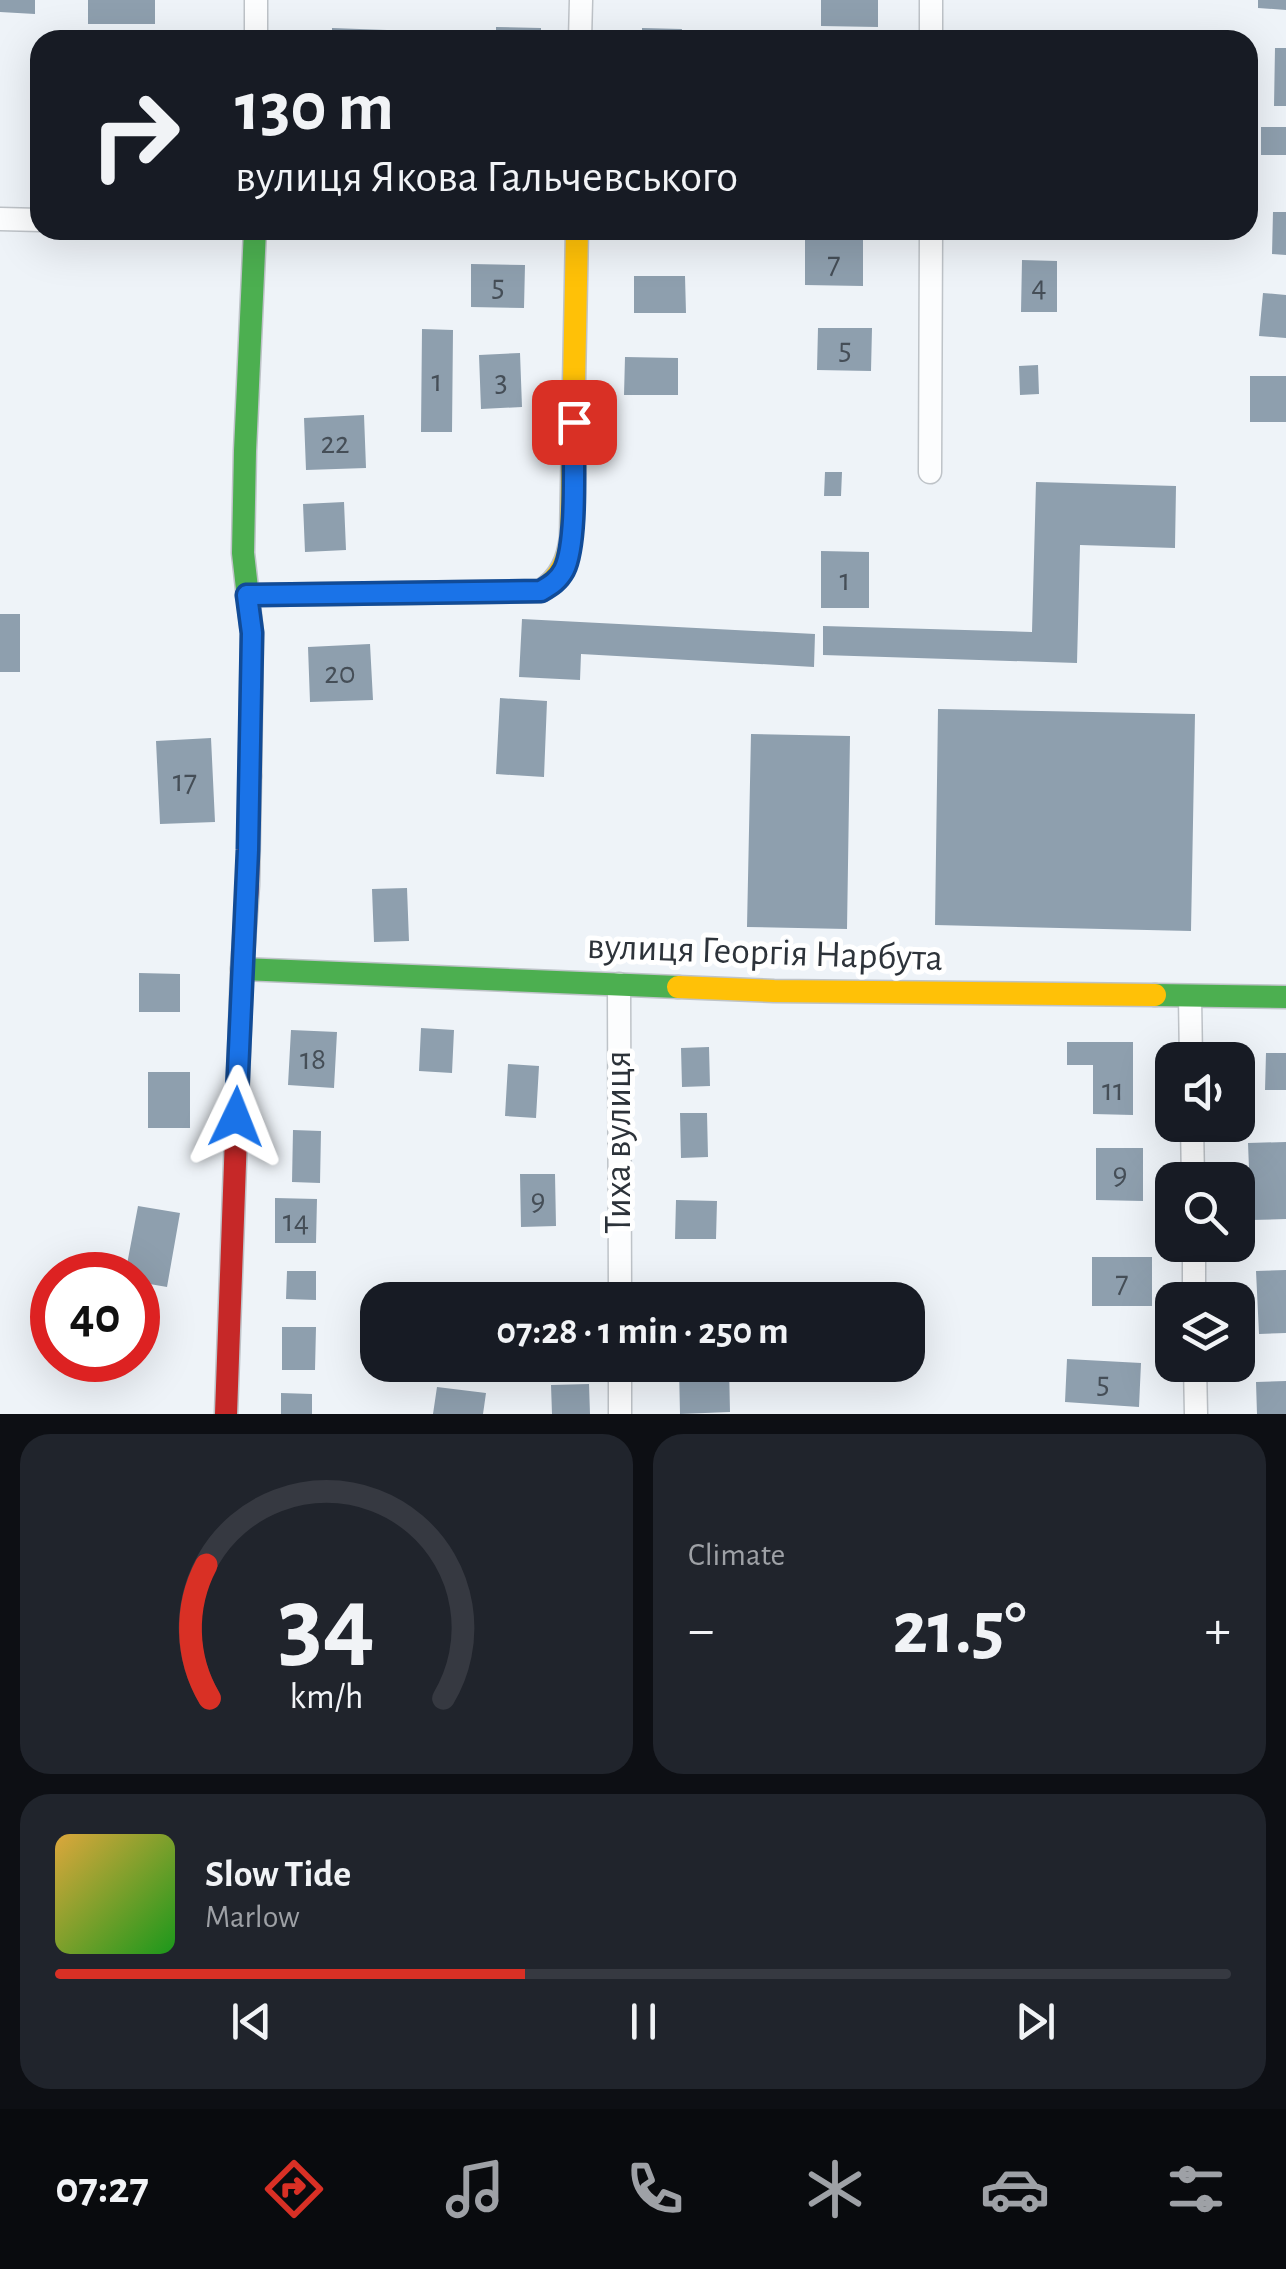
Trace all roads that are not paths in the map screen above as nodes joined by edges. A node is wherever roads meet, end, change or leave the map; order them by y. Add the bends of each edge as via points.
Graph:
1 (256, 0) edge
2 (581, 0) edge
3 (931, 0) edge
4 (256, 30) edge
5 (580, 30) edge
6 (931, 30) edge
7 (0, 219) edge
8 (30, 220) edge
9 (255, 240) edge
10 (577, 240) edge
11 (931, 240) edge
12 (930, 472) dead end
13 (247, 595) junction
14 (242, 969) junction
15 (618, 984) junction
16 (1190, 997) junction
17 (1286, 997) edge
18 (1191, 1042) edge
19 (620, 1282) edge
20 (620, 1382) edge
21 (1195, 1382) edge
22 (226, 1414) edge
23 (620, 1414) edge
24 (1196, 1414) edge

1 - 4 street
2 - 5 street
3 - 6 street
7 - 8 street
9 - 13 street via 245,451
10 - 13 street via 572,537 554,583 541,591
11 - 12 street
13 - 14 street via 252,652
14 - 15 street, вулиця Георгія Нарбута
14 - 22 street
15 - 16 street, вулиця Георгія Нарбута
15 - 19 street, Тиха вулиця
16 - 17 street, вулиця Георгія Нарбута
16 - 18 street
20 - 23 street
21 - 24 street

